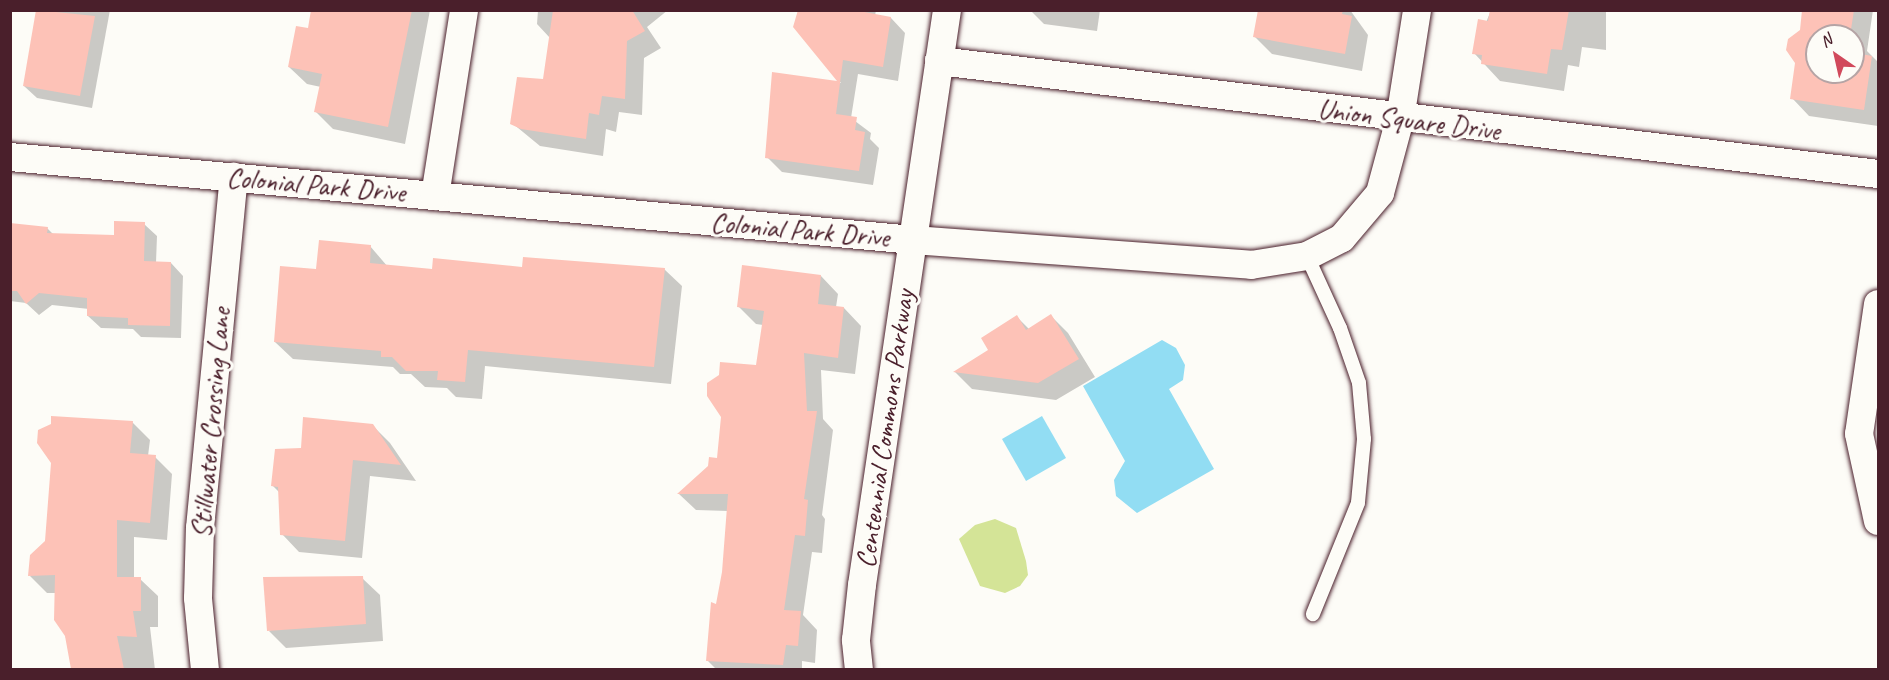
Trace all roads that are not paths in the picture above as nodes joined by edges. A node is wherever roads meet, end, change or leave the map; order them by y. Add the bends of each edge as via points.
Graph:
1 (464, 10) edge
2 (947, 10) edge
3 (1417, 10) edge
4 (939, 61) junction
5 (1400, 119) junction
6 (10, 157) edge
7 (1878, 174) edge
8 (234, 177) junction
9 (435, 196) junction
10 (913, 240) junction
11 (1307, 256) junction
12 (1878, 304) edge
13 (1878, 521) edge
14 (1313, 614) dead end
15 (205, 669) edge
16 (859, 669) edge

1 - 9 street
2 - 4 street, Centennial Commons Parkway
3 - 5 street, Colonial Park Drive
4 - 5 street, Union Square Drive
4 - 10 street, Centennial Commons Parkway
5 - 7 street, Union Square Drive
5 - 11 street, Colonial Park Drive via 1380,193 1342,238
6 - 8 street, Colonial Park Drive
8 - 9 street, Colonial Park Drive
8 - 15 street, Stillwater Crossing Lane via 200,528 198,598
9 - 10 street, Colonial Park Drive
10 - 11 street, Colonial Park Drive via 1251,265
10 - 16 street, Centennial Commons Parkway via 862,585 856,640
11 - 14 lane via 1340,328 1359,383 1364,439 1358,503
12 - 13 street via 1859,434

